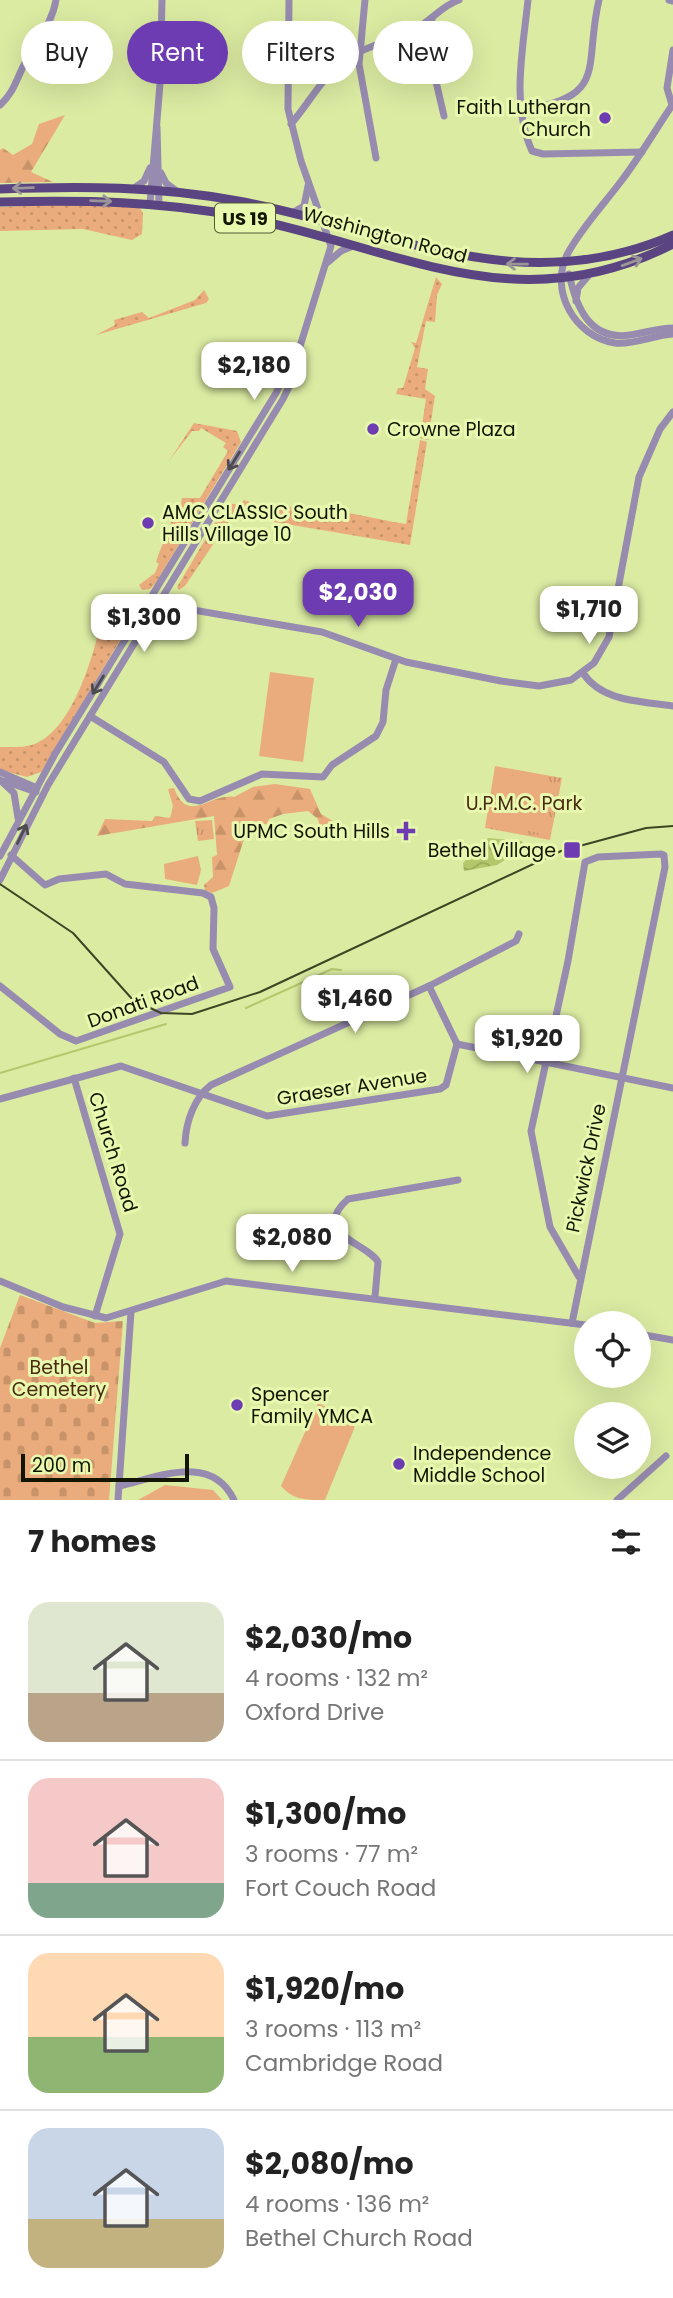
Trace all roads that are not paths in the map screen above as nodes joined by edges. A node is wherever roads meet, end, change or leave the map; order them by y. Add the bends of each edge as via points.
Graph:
1 (56, 0) edge
2 (162, 0) edge
3 (289, 0) edge
4 (365, 0) edge
5 (458, 0) edge
6 (528, 0) edge
7 (599, 0) edge
8 (432, 20) junction
9 (360, 51) junction
10 (673, 52) edge
11 (0, 105) edge
12 (673, 105) edge
13 (522, 110) junction
14 (444, 116) dead end
15 (291, 124) junction
16 (642, 152) junction
17 (376, 158) dead end
18 (156, 162) junction
19 (309, 181) junction
20 (134, 188) junction
21 (0, 189) edge
22 (155, 190) junction
23 (179, 192) junction
24 (0, 202) edge
25 (155, 205) junction
26 (292, 213) junction
27 (325, 222) junction
28 (673, 235) edge
29 (330, 238) junction
30 (673, 244) edge
31 (358, 245) junction
32 (327, 262) junction
33 (566, 263) junction
34 (589, 275) junction
35 (566, 279) junction
36 (576, 305) junction
37 (673, 328) edge
38 (673, 334) edge
39 (297, 356) junction
40 (673, 412) edge
41 (148, 602) junction
42 (158, 604) junction
43 (396, 659) junction
44 (583, 673) junction
45 (673, 706) edge
46 (90, 716) junction
47 (0, 772) edge
48 (0, 780) edge
49 (34, 789) junction
50 (43, 793) junction
51 (18, 822) junction
52 (12, 855) junction
53 (0, 856) edge
54 (0, 880) edge
55 (519, 934) dead end
56 (0, 986) edge
57 (429, 986) junction
58 (457, 1044) junction
59 (544, 1060) junction
60 (622, 1076) junction
61 (74, 1078) junction
62 (673, 1088) edge
63 (200, 1093) junction
64 (0, 1099) edge
65 (185, 1143) dead end
66 (458, 1180) dead end
67 (579, 1277) junction
68 (0, 1281) edge
69 (375, 1297) junction
70 (131, 1312) junction
71 (95, 1316) junction
72 (572, 1323) joint
73 (651, 1336) edge
74 (673, 1340) edge
75 (666, 1456) dead end
76 (119, 1486) junction
77 (118, 1500) edge
78 (233, 1500) edge
79 (617, 1500) edge

1 - 11 street via 50,23 11,94
2 - 18 street
3 - 15 street via 287,94
4 - 9 street
5 - 8 street
6 - 13 street via 521,60
7 - 13 street via 588,78 566,100
8 - 9 street
8 - 14 street via 427,43
9 - 15 street via 330,75
9 - 17 street
10 - 12 street via 667,88
12 - 16 street
13 - 16 street via 532,151
15 - 19 street
16 - 33 street via 568,252
18 - 20 street
18 - 22 street
18 - 23 street via 166,183
19 - 26 street via 304,206
19 - 27 street
20 -> 21 main road, Washington Road / US 19
20 - 22 main road, Washington Road / US 19
22 - 23 main road, Washington Road / US 19
22 - 25 street
23 - 26 main road, Washington Road / US 19
24 -> 25 main road, Washington Road / US 19
25 - 29 main road, Washington Road / US 19 via 242,217
26 - 27 main road, Washington Road / US 19
27 - 29 street
33 -> 27 main road, Washington Road / US 19 via 461,257
28 - 33 main road, Washington Road / US 19 via 619,253
29 - 31 main road, Washington Road / US 19
29 - 32 street
34 -> 30 main road, Washington Road / US 19
31 - 32 street
31 - 35 main road, Washington Road / US 19 via 493,279
32 - 39 street
33 - 35 street
34 - 35 main road, Washington Road / US 19
34 - 36 street via 578,288
35 - 36 street
35 - 38 street via 571,315 599,338 626,343
36 - 37 street via 590,324 614,335
39 -> 41 street
39 - 42 street via 297,370 283,399
40 - 44 street via 660,429 639,477 609,637
41 - 42 street
41 -> 49 street
42 - 43 street via 321,632
42 - 46 street
43 - 44 street via 529,685 561,683
43 - 46 street via 376,736 332,765 323,777 262,774 200,801 189,799 164,762
44 - 45 street via 606,694
46 - 50 street
47 - 49 street
48 - 49 street
48 - 51 street via 15,796
49 - 50 street
49 - 51 street
52 -> 50 street
51 - 53 street
52 - 54 street
52 - 56 street, Donati Road via 45,884 106,874 125,884 211,897 213,950 230,987 75,1041
55 - 57 street via 516,941
57 - 58 street
57 - 63 street
58 - 59 street
58 - 63 street, Graeser Avenue via 446,1085 440,1089 267,1116
59 - 60 street
59 - 60 street, Pickwick Drive via 585,862 630,854 664,855
59 - 67 street via 531,1131 550,1227
60 - 62 street
60 - 67 street, Pickwick Drive
61 - 63 street, Graeser Avenue via 121,1066
61 - 64 street, Graeser Avenue
61 - 71 street, Church Road via 120,1234
63 - 65 street
66 - 69 street via 348,1199 342,1204 336,1222 342,1237 378,1262
67 - 72 street, Pickwick Drive
68 - 71 street
69 - 70 street via 226,1281
69 - 72 street
70 - 71 street
70 - 76 street
73 - 74 street
75 - 79 street
76 - 77 street
76 - 78 street via 191,1471 214,1475 226,1484

